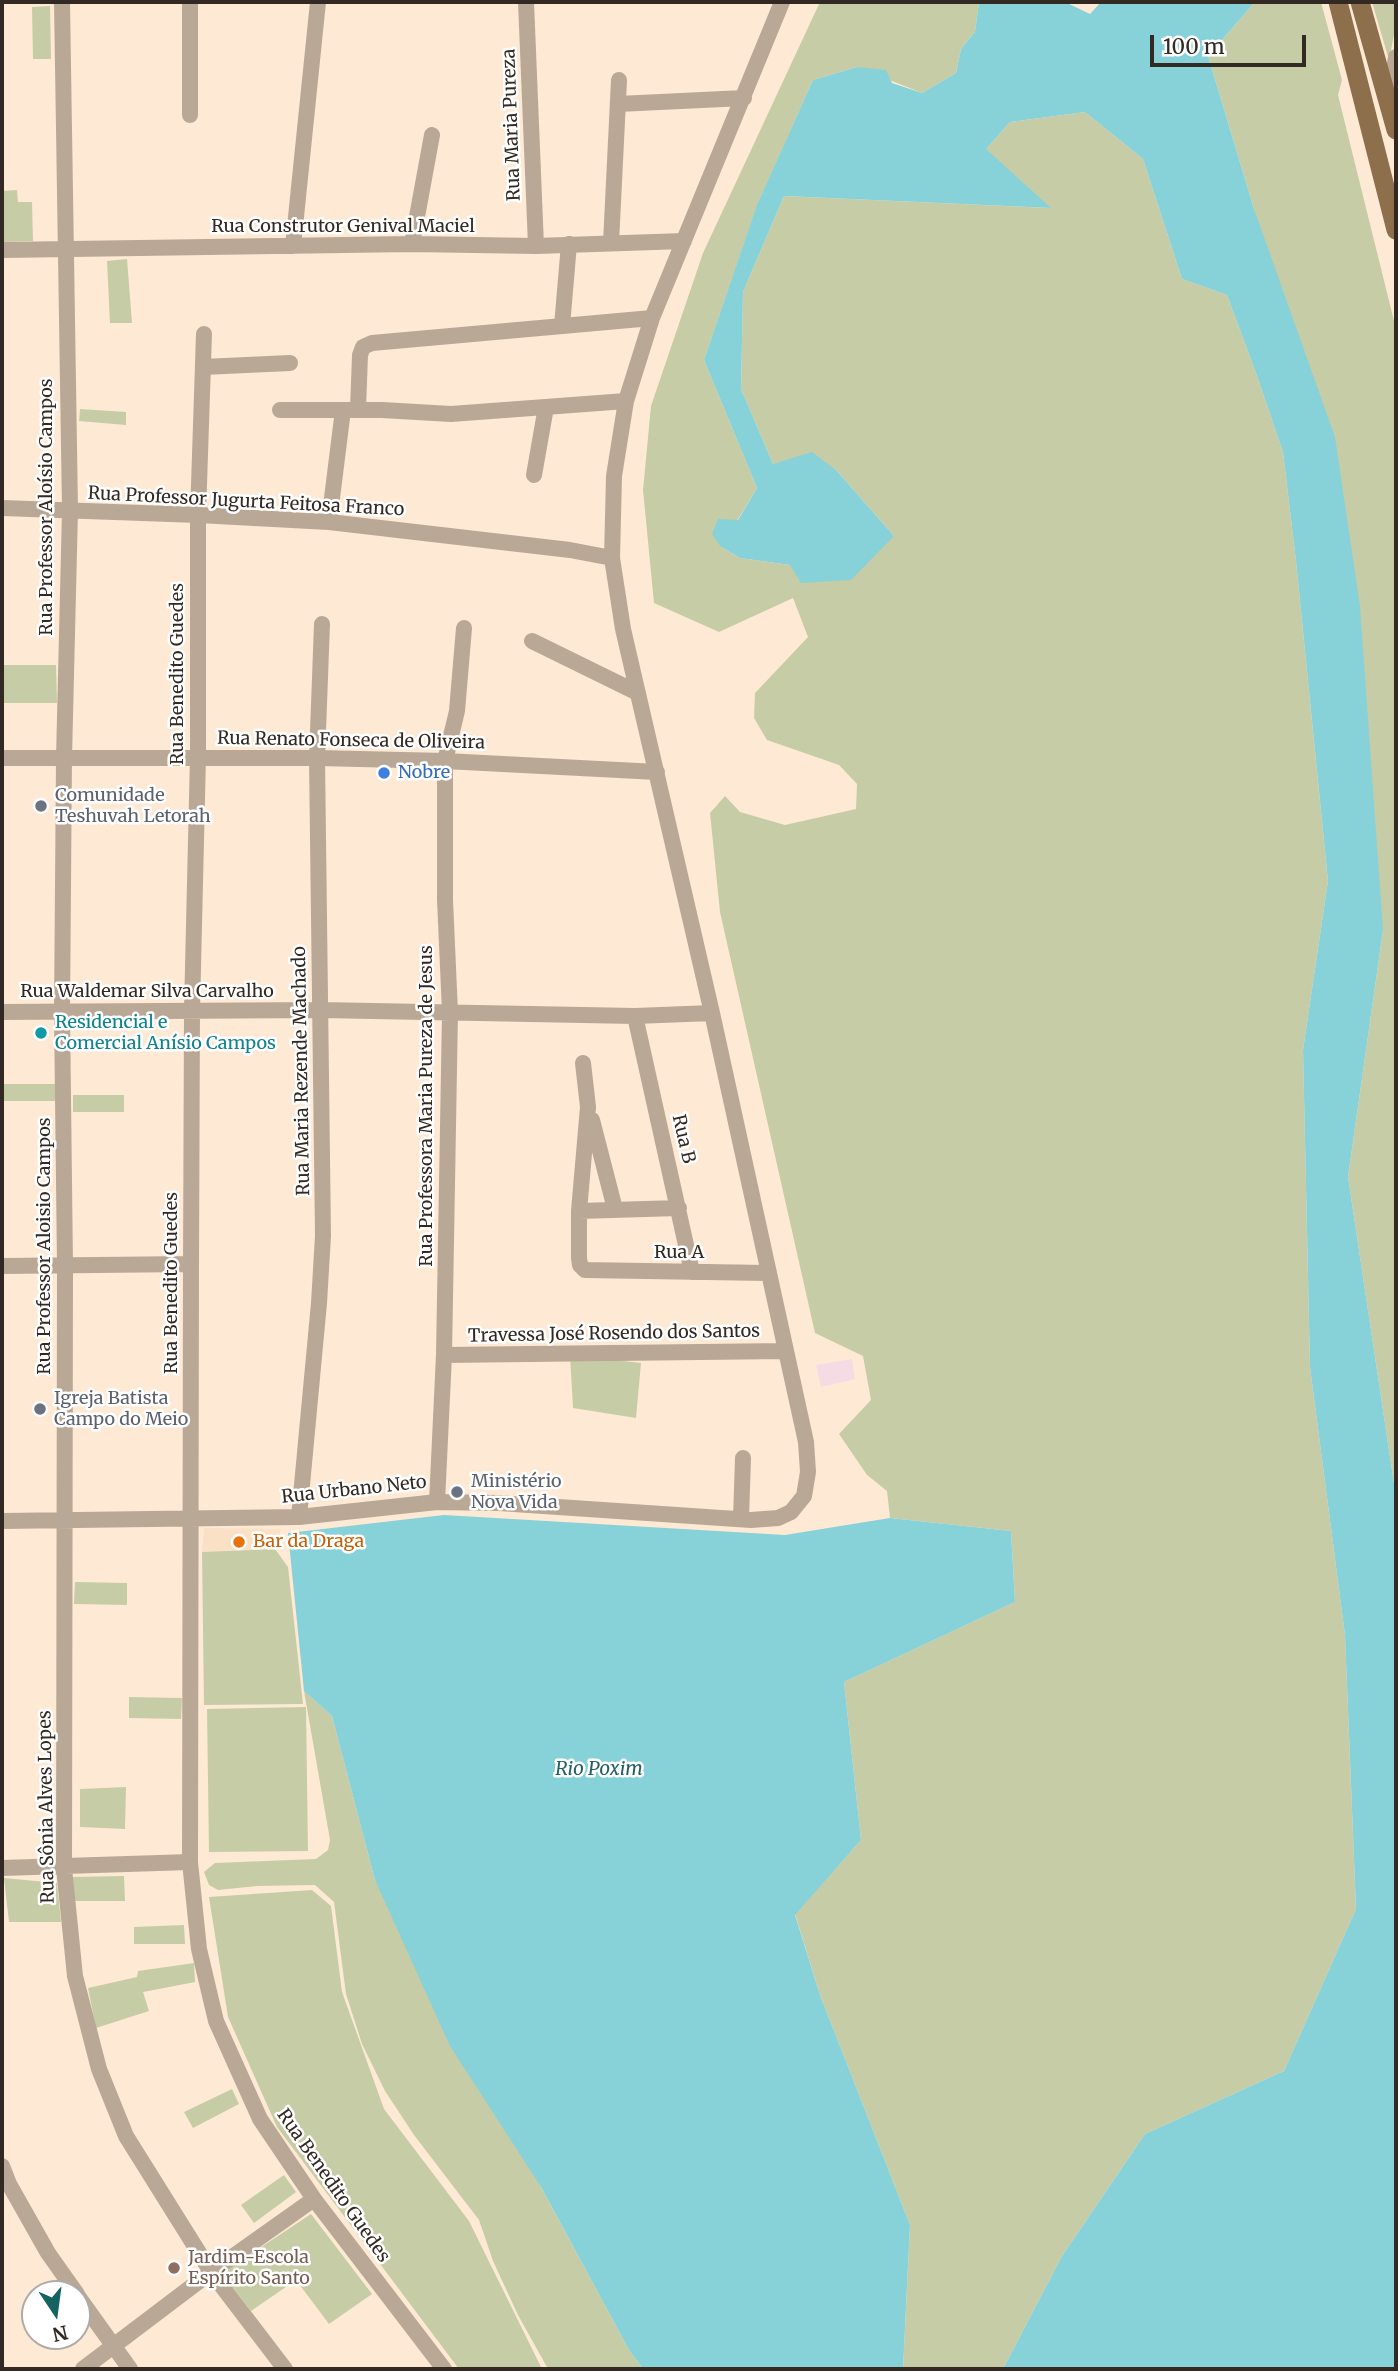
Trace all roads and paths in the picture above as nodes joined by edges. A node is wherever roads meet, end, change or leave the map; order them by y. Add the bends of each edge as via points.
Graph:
1 (61, 2) edge
2 (190, 2) edge
3 (318, 2) edge
4 (526, 2) edge
5 (782, 2) edge
6 (1338, 2) edge
7 (1360, 2) edge
8 (1396, 57) edge
9 (619, 80) dead end
10 (1384, 85) junction
11 (1360, 87) junction
12 (744, 98) junction
13 (618, 104) junction
14 (1389, 105) junction
15 (190, 115) dead end
16 (1396, 130) edge
17 (432, 135) dead end
18 (1396, 230) edge
19 (684, 241) junction
20 (611, 243) junction
21 (412, 244) junction
22 (569, 244) junction
23 (293, 246) junction
24 (536, 246) junction
25 (64, 248) junction
26 (2, 250) edge
27 (652, 318) junction
28 (562, 326) junction
29 (204, 334) dead end
30 (290, 363) dead end
31 (203, 367) junction
32 (626, 401) junction
33 (546, 407) junction
34 (280, 410) dead end
35 (351, 410) junction
36 (534, 475) dead end
37 (2, 508) edge
38 (70, 510) junction
39 (198, 515) junction
40 (329, 522) junction
41 (612, 558) junction
42 (322, 624) dead end
43 (464, 628) dead end
44 (532, 641) dead end
45 (638, 693) junction
46 (198, 757) junction
47 (2, 758) edge
48 (64, 758) junction
49 (317, 758) junction
50 (445, 761) junction
51 (657, 772) junction
52 (192, 1010) junction
53 (320, 1010) junction
54 (62, 1012) junction
55 (450, 1012) junction
56 (2, 1013) edge
57 (712, 1013) junction
58 (635, 1016) junction
59 (583, 1063) dead end
60 (588, 1107) junction
61 (615, 1209) junction
62 (678, 1209) junction
63 (579, 1211) junction
64 (191, 1264) junction
65 (2, 1266) edge
66 (65, 1266) junction
67 (692, 1272) junction
68 (767, 1273) junction
69 (785, 1351) junction
70 (444, 1355) junction
71 (743, 1458) dead end
72 (437, 1502) junction
73 (299, 1517) junction
74 (741, 1519) junction
75 (191, 1520) junction
76 (2, 1521) edge
77 (65, 1521) junction
78 (190, 1862) junction
79 (2, 1868) edge
80 (64, 1868) junction
81 (2, 2166) edge
82 (314, 2199) junction
83 (211, 2272) junction
84 (67, 2280) edge
85 (91, 2315) edge
86 (113, 2347) junction
87 (83, 2369) edge
88 (130, 2369) edge
89 (285, 2369) edge
90 (444, 2369) edge

1 - 25 street, Rua Professor Aloísio Campos
2 - 15 street
3 - 23 street
4 - 24 street, Rua Maria Pureza
5 - 12 street
6 - 11 main road
7 - 10 main road
8 - 14 street
9 - 13 street
10 - 11 main road via 1373,80
10 - 14 main road
11 - 18 main road
12 - 13 street
12 - 19 street
13 - 20 street
14 - 16 main road
17 - 21 street
19 - 20 street, Rua Construtor Genival Maciel
19 - 27 street
20 - 22 street, Rua Construtor Genival Maciel
21 - 23 street, Rua Construtor Genival Maciel
21 - 24 street, Rua Construtor Genival Maciel
22 - 24 street, Rua Construtor Genival Maciel
22 - 28 street
23 - 25 street, Rua Construtor Genival Maciel
25 - 26 street, Rua Construtor Genival Maciel
25 - 38 street, Rua Professor Aloísio Campos
27 - 28 street
27 - 32 street
28 - 35 street via 383,340 363,347
29 - 31 street, Rua Benedito Guedes
30 - 31 street
31 - 39 street, Rua Benedito Guedes
32 - 33 street
32 - 41 street via 614,476
33 - 35 street via 451,414
33 - 36 street
34 - 35 street
35 - 40 street
37 - 38 street, Rua Professor Jugurta Feitosa Franco
38 - 39 street, Rua Professor Jugurta Feitosa Franco
38 - 48 street, Rua Professor Aloísio Campos
39 - 40 street, Rua Professor Jugurta Feitosa Franco
39 - 46 street, Rua Benedito Guedes
40 - 41 street, Rua Professor Jugurta Feitosa Franco
41 - 45 street
42 - 49 street, Rua Maria Rezende Machado
43 - 50 street, Rua Professora Maria Pureza de Jesus via 457,711
44 - 45 street
45 - 51 street
46 - 48 street, Rua Renato Fonseca de Oliveira
46 - 49 street, Rua Renato Fonseca de Oliveira
46 - 52 street, Rua Benedito Guedes
47 - 48 street, Rua Renato Fonseca de Oliveira
48 - 54 street, Rua Professor Aloísio Campos
49 - 50 street, Rua Renato Fonseca de Oliveira
49 - 53 street, Rua Maria Rezende Machado
50 - 51 street, Rua Renato Fonseca de Oliveira
50 - 55 street, Rua Professora Maria Pureza de Jesus
51 - 57 street
52 - 53 street, Rua Waldemar Silva Carvalho
52 - 54 street, Rua Waldemar Silva Carvalho
52 - 64 street, Rua Benedito Guedes
53 - 55 street, Rua Waldemar Silva Carvalho
53 - 73 street, Rua Maria Rezende Machado via 323,1236
54 - 56 street, Rua Waldemar Silva Carvalho
54 - 66 street, Rua Professor Aloisio Campos
55 - 58 street, Rua Waldemar Silva Carvalho
55 - 70 street, Rua Professora Maria Pureza de Jesus
57 - 58 street, Rua Waldemar Silva Carvalho
57 - 68 street
58 - 62 street, Rua B
59 - 60 street
60 - 61 street
60 - 63 street
61 - 62 street
61 - 63 street
62 - 67 street, Rua B
63 - 67 street, Rua A via 580,1265 584,1270
64 - 66 street
64 - 75 street, Rua Benedito Guedes
65 - 66 street
66 - 77 street, Rua Professor Aloisio Campos
67 - 68 street, Rua A
68 - 69 street
69 - 70 street, Travessa José Rosendo dos Santos
69 - 74 street, Rua Urbano Neto via 806,1442 804,1496 791,1512 778,1518
70 - 72 street, Rua Professora Maria Pureza de Jesus
71 - 74 street
72 - 73 street, Rua Urbano Neto
72 - 74 street, Rua Urbano Neto
73 - 75 street, Rua Urbano Neto
75 - 77 street, Rua Urbano Neto
75 - 78 street, Rua Benedito Guedes
76 - 77 street, Rua Urbano Neto
77 - 80 street, Rua Sônia Alves Lopes
78 - 80 street
78 - 82 street, Rua Benedito Guedes via 199,1949 216,2021 260,2119
79 - 80 street
80 - 83 street, Rua Sônia Alves Lopes via 75,1976 99,2069 126,2137
81 - 84 street
82 - 83 street
82 - 90 street, Rua Benedito Guedes
83 - 86 street
83 - 89 street, Rua Sônia Alves Lopes
85 - 86 street
86 - 87 street
86 - 88 street

